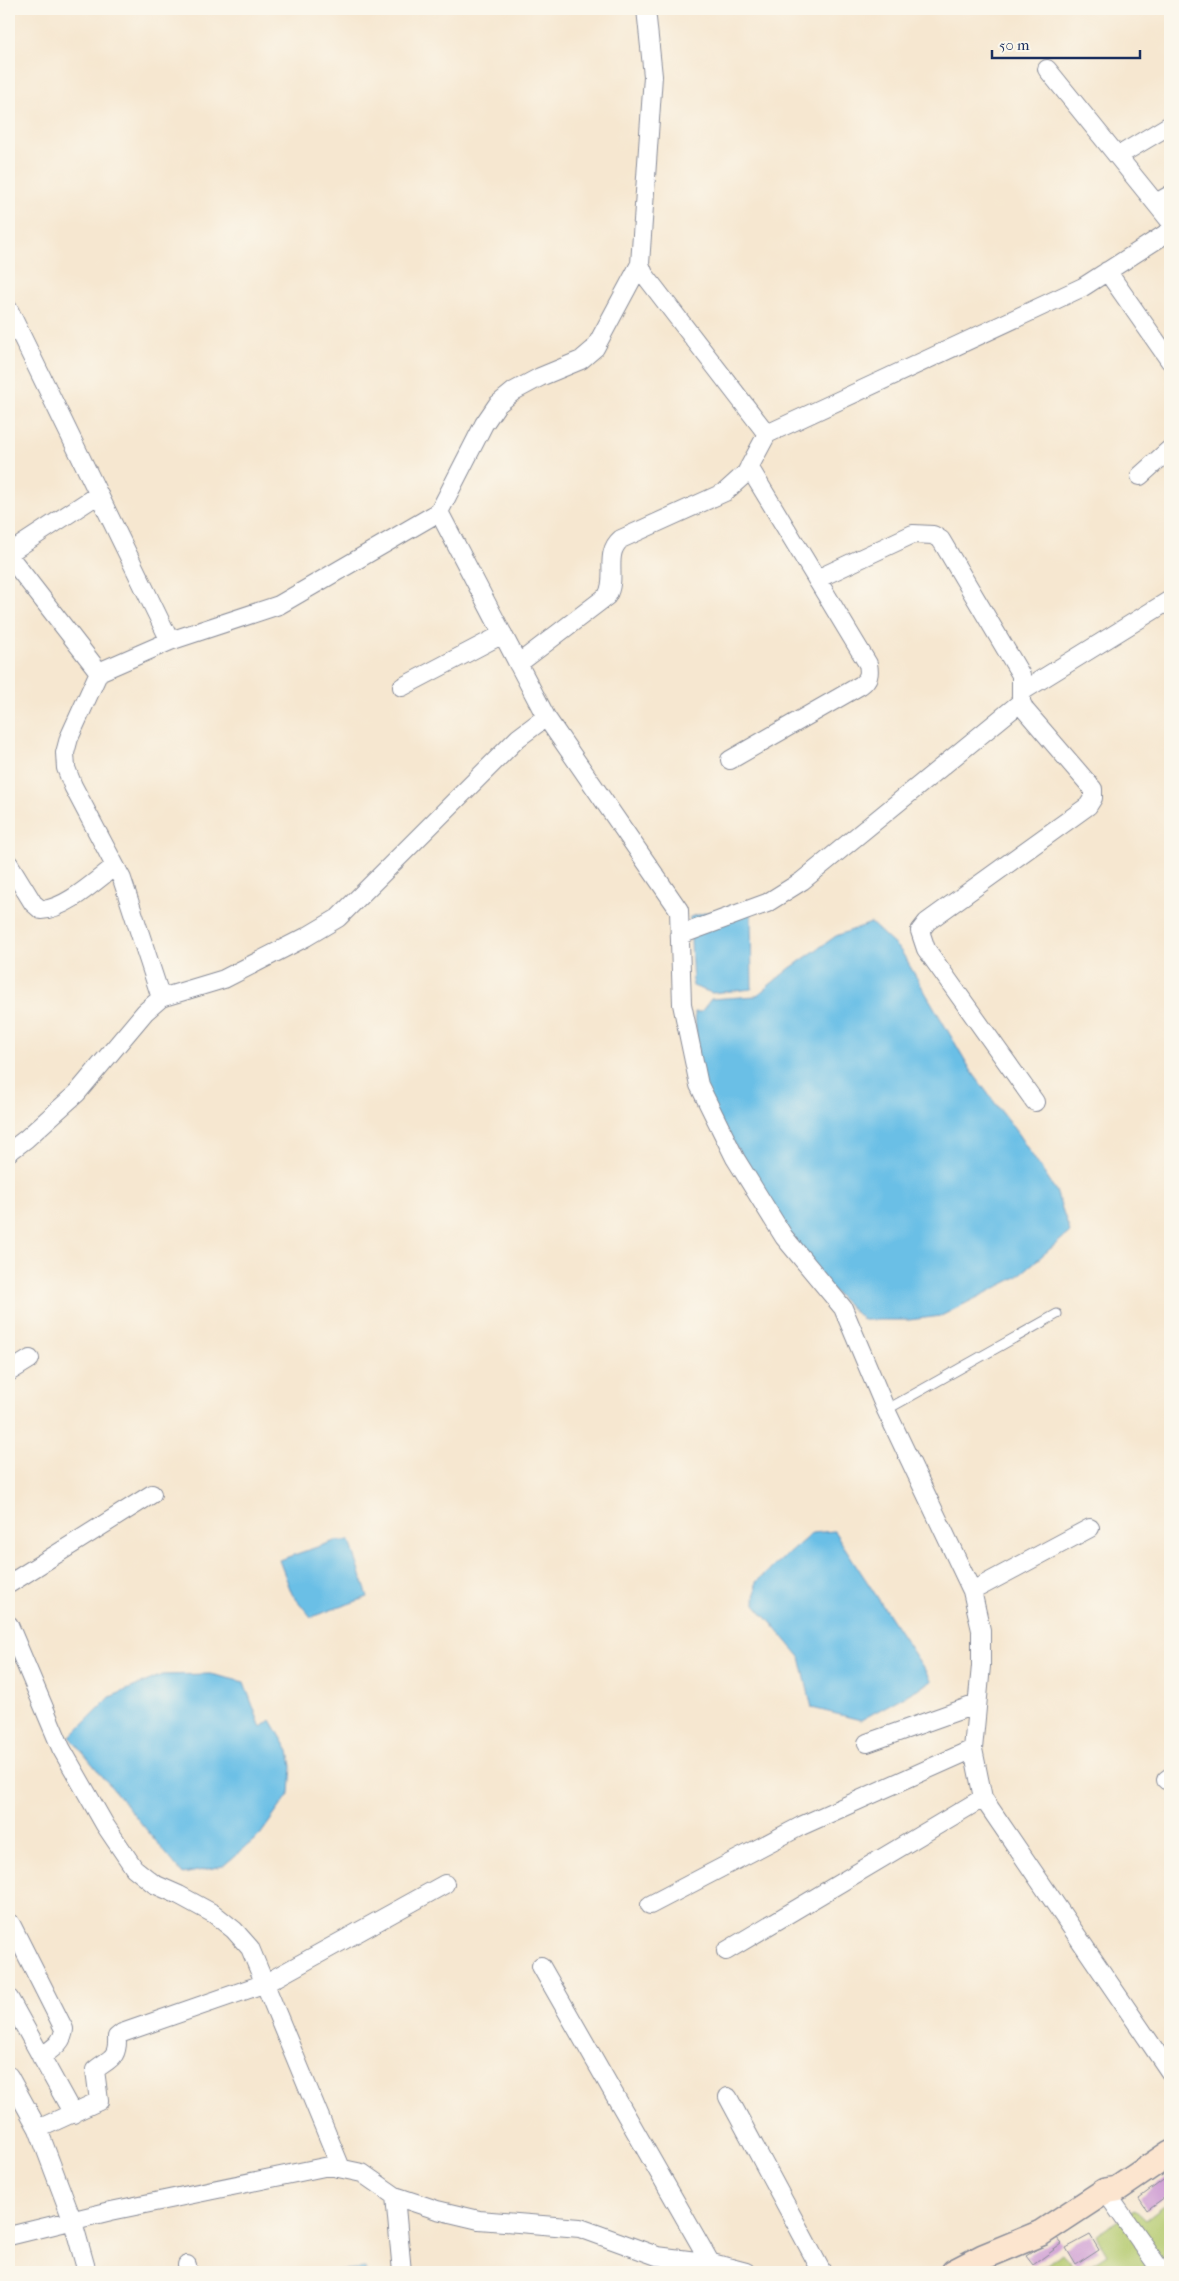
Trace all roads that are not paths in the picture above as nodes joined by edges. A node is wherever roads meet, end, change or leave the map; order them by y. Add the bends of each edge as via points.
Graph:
1 (646, 9) edge
2 (1047, 69) dead end
3 (1170, 125) edge
4 (1118, 156) junction
5 (1163, 199) edge
6 (1170, 221) edge
7 (1170, 231) edge
8 (640, 264) junction
9 (1107, 271) junction
10 (9, 310) edge
11 (1170, 361) edge
12 (767, 434) junction
13 (1170, 449) edge
14 (749, 466) junction
15 (1140, 476) dead end
16 (99, 494) junction
17 (439, 512) junction
18 (9, 554) edge
19 (817, 579) junction
20 (1170, 600) edge
21 (502, 634) junction
22 (170, 641) junction
23 (518, 664) junction
24 (99, 672) junction
25 (402, 687) dead end
26 (1021, 697) junction
27 (546, 717) junction
28 (730, 760) dead end
29 (9, 864) edge
30 (115, 866) junction
31 (680, 935) junction
32 (161, 998) junction
33 (1034, 1102) dead end
34 (9, 1152) edge
35 (1057, 1314) dead end
36 (30, 1359) dead end
37 (9, 1372) edge
38 (886, 1410) junction
39 (152, 1494) dead end
40 (1090, 1528) dead end
41 (9, 1584) edge
42 (972, 1591) junction
43 (9, 1625) edge
44 (977, 1704) junction
45 (867, 1743) dead end
46 (972, 1749) junction
47 (983, 1798) junction
48 (444, 1884) dead end
49 (650, 1906) dead end
50 (11, 1924) dead end
51 (726, 1951) dead end
52 (541, 1966) dead end
53 (266, 1983) junction
54 (9, 1998) edge
55 (41, 2057) junction
56 (1170, 2072) edge
57 (9, 2076) edge
58 (728, 2097) dead end
59 (73, 2114) junction
60 (38, 2129) junction
61 (1170, 2153) edge
62 (341, 2168) junction
63 (1105, 2191) junction
64 (395, 2196) junction
65 (73, 2222) junction
66 (9, 2236) edge
67 (714, 2268) edge
68 (87, 2272) edge
69 (402, 2272) edge
70 (746, 2272) edge
71 (822, 2272) edge
72 (954, 2272) edge
73 (1162, 2272) edge

1 - 8 street via 653,76
2 - 4 street
3 - 4 street
4 - 5 street
5 - 6 street
7 - 9 street
8 - 12 street via 644,274
8 - 17 street via 595,348 580,360 514,391 497,405
9 - 11 street
9 - 12 street via 1070,293
10 - 16 street
12 - 14 street
13 - 15 street
14 - 19 street
14 - 23 street via 726,492 614,545 611,589 607,596
16 - 18 street
16 - 22 street
17 - 21 street
17 - 22 street via 279,605
18 - 24 street
19 - 26 street via 913,534 933,535 940,540 1021,675
19 - 28 street via 868,664 870,673 867,680
20 - 26 street
21 - 23 street
21 - 25 street
22 - 24 street
23 - 27 street
24 - 30 street via 69,738 66,768
26 - 31 street via 802,881 766,903
26 - 33 street via 1025,710 1093,789 1093,798 1088,806 927,922 920,931 926,949
27 - 31 street via 679,910
27 - 32 street via 518,738 338,918 224,979
29 - 30 street via 33,903 41,910 62,905
30 - 32 street via 127,891
31 - 38 street via 682,1004 699,1085 735,1158 784,1237 843,1308
32 - 34 street via 145,1012 78,1093
35 - 38 lane
36 - 37 street
38 - 42 street
39 - 41 street
40 - 42 street
42 - 44 street via 981,1630
43 - 53 street via 60,1748 104,1826 134,1868 154,1884 214,1914 234,1930 250,1948
44 - 45 street
44 - 46 street
46 - 47 street
46 - 49 street via 801,1826
47 - 51 street
47 - 56 street
48 - 53 street
50 - 55 street via 64,2029 63,2038
52 - 67 street
53 - 59 street via 122,2033 117,2037 117,2052 113,2058 95,2070 99,2101
53 - 62 street
54 - 55 street
55 - 59 street
57 - 60 street
58 - 71 street
59 - 60 street
60 - 65 street
61 - 63 street via 1117,2189
62 - 64 street via 362,2173
62 - 65 street via 329,2166 111,2211
63 - 72 street via 1040,2233
63 - 73 street
64 - 67 street via 480,2220 580,2228 657,2256
64 - 69 street
65 - 66 street
65 - 68 street
67 - 70 street

